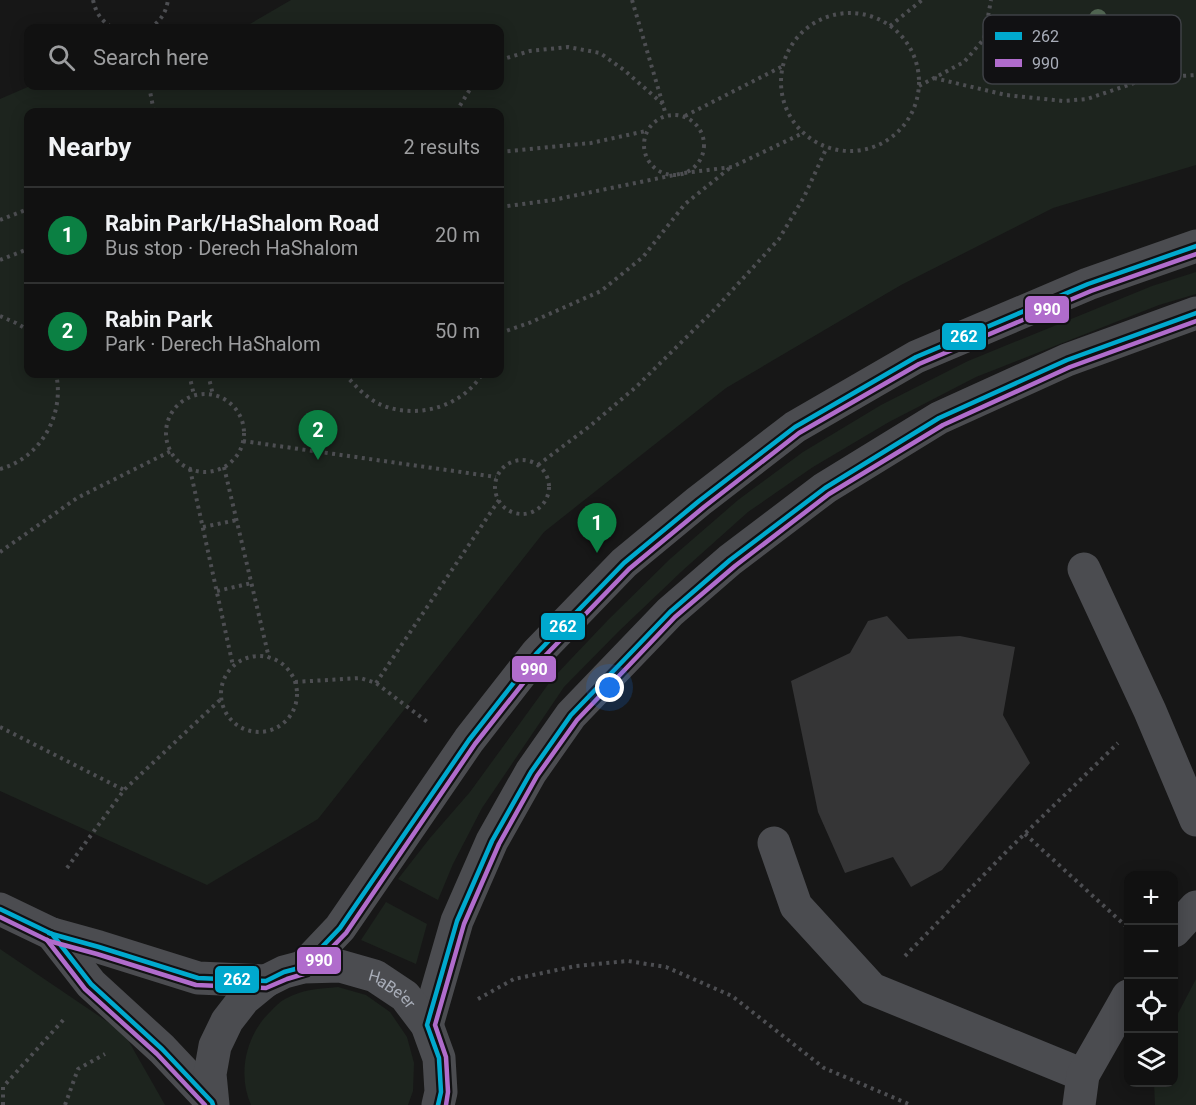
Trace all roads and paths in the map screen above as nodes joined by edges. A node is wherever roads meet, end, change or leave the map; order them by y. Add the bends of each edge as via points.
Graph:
1 (93, 0) edge
2 (168, 0) edge
3 (632, 0) edge
4 (922, 0) edge
5 (991, 0) edge
6 (988, 15) edge
7 (107, 24) edge
8 (154, 24) edge
9 (890, 26) junction
10 (983, 40) edge
11 (504, 59) edge
12 (783, 66) junction
13 (1196, 75) edge
14 (1181, 76) edge
15 (934, 78) junction
16 (1131, 84) edge
17 (919, 86) junction
18 (150, 90) edge
19 (470, 90) edge
20 (663, 104) junction
21 (153, 108) edge
22 (458, 108) edge
23 (666, 115) junction
24 (685, 116) junction
25 (646, 131) junction
26 (803, 133) junction
27 (827, 147) junction
28 (504, 152) edge
29 (732, 167) junction
30 (684, 173) junction
31 (504, 206) edge
32 (24, 211) edge
33 (0, 220) edge
34 (1196, 246) edge
35 (24, 251) edge
36 (0, 260) edge
37 (1196, 313) edge
38 (0, 316) edge
39 (24, 327) edge
40 (504, 332) edge
41 (56, 378) edge
42 (190, 378) edge
43 (209, 378) edge
44 (349, 378) edge
45 (480, 378) edge
46 (213, 394) junction
47 (194, 395) junction
48 (243, 441) junction
49 (171, 451) junction
50 (538, 465) junction
51 (224, 467) junction
52 (0, 469) edge
53 (190, 469) junction
54 (496, 477) junction
55 (499, 501) junction
56 (237, 520) junction
57 (203, 527) junction
58 (0, 552) edge
59 (1084, 569) dead end
60 (252, 583) junction
61 (217, 591) junction
62 (269, 658) junction
63 (233, 666) junction
64 (295, 682) junction
65 (376, 683) junction
66 (221, 699) junction
67 (1150, 711) junction
68 (431, 725) dead end
69 (0, 727) edge
70 (124, 790) junction
71 (1196, 820) edge
72 (1025, 834) junction
73 (774, 843) dead end
74 (66, 868) dead end
75 (1196, 907) edge
76 (0, 909) edge
77 (1125, 925) edge
78 (1178, 926) edge
79 (52, 934) junction
80 (303, 967) junction
81 (266, 981) junction
82 (872, 989) junction
83 (478, 999) dead end
84 (1124, 1004) edge
85 (69, 1013) dead end
86 (427, 1025) junction
87 (108, 1052) dead end
88 (1081, 1090) edge
89 (442, 1101) edge
90 (213, 1103) edge
91 (3, 1105) edge
92 (65, 1105) edge
93 (911, 1105) edge

1 - 7 path
2 - 8 path via 161,19
3 - 20 path
4 - 9 path
5 - 6 path
9 - 12 path via 873,17 854,14 817,21 801,33
9 - 17 path via 912,52
10 - 15 path via 964,62
11 - 20 path via 568,47 600,53
12 - 24 path
12 - 26 path via 784,102
13 - 14 path
15 - 16 path via 1006,95 1063,101 1087,99
15 - 17 path
17 - 27 path via 915,105 894,136 859,151
18 - 21 path
19 - 22 path
20 - 23 path
23 - 24 path
23 - 25 path
24 - 30 path via 699,128 705,146 698,163
25 - 28 path via 591,144
25 - 30 path via 648,162 668,175
26 - 27 path
26 - 29 path
27 - 50 path via 779,239 636,387
29 - 30 path
29 - 40 path via 685,204 644,256 601,291
30 - 31 path
32 - 33 path
34 - 80 street via 1088,284 915,357 795,427 699,501 624,563 537,653 469,740 340,928
35 - 36 path
37 - 86 street via 1067,360 939,418 825,488 730,560 670,612 572,715 531,772 492,841 457,921
38 - 39 path
41 - 52 path via 58,400 53,422 41,443 24,458
42 - 47 path
43 - 46 path
44 - 45 path via 362,393 384,406 408,411 434,409 457,400
46 - 47 path
46 - 48 path via 229,402 240,414
47 - 49 path via 170,416 166,437
48 - 51 path via 239,452
48 - 54 path
49 - 53 path
49 - 58 path via 77,498
50 - 54 path via 514,461
50 - 55 path via 549,488 543,504 519,514
51 - 53 path via 213,471
51 - 56 path
53 - 57 path
54 - 55 path
55 - 65 path
56 - 57 path
56 - 60 path
57 - 61 path
59 - 67 street
60 - 61 path
60 - 62 path
61 - 63 path
62 - 63 path via 250,657
62 - 64 path via 285,667
63 - 66 path via 223,681
64 - 65 path via 360,678
64 - 66 path via 296,702 289,719 263,733 235,724
65 - 68 path
66 - 70 path
67 - 71 street
67 - 72 path
69 - 70 path
70 - 74 path
72 - 77 path
72 - 82 path
73 - 82 street via 796,906
75 - 78 street
76 - 79 street
79 - 81 street via 198,978
79 - 90 street via 91,984 162,1049
80 - 81 street, HaBe'er
80 - 86 street, HaBe'er via 340,966 375,976 405,996
81 - 90 street, HaBe'er via 244,999 215,1046 210,1074
82 - 88 street
83 - 93 path via 514,979 576,966 628,961 666,967 732,996 824,1068
84 - 88 street
85 - 91 path via 3,1086
86 - 89 street, HaBe'er via 439,1058
87 - 92 path via 78,1069

